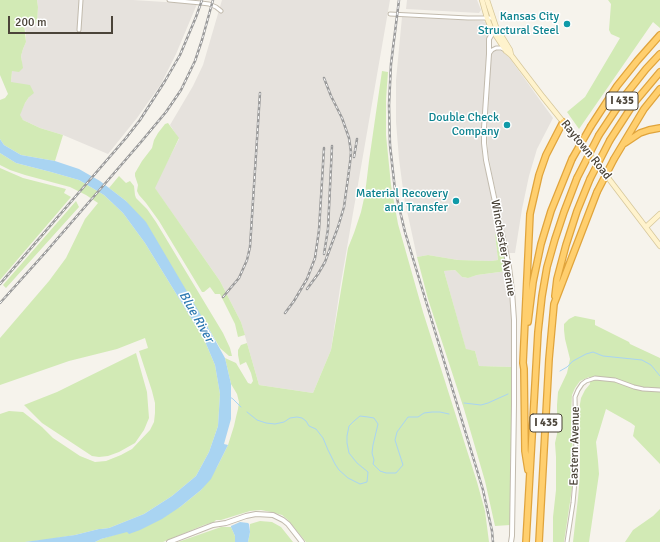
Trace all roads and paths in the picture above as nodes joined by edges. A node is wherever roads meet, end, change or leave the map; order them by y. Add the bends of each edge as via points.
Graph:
1 (81, 0) edge
2 (169, 0) edge
3 (482, 0) edge
4 (487, 0) edge
5 (187, 1) edge
6 (221, 11) dead end
7 (390, 14) dead end
8 (487, 18) junction
9 (493, 18) junction
10 (79, 30) dead end
11 (496, 32) junction
12 (660, 36) edge
13 (506, 51) junction
14 (489, 54) junction
15 (660, 54) edge
16 (511, 55) junction
17 (660, 72) edge
18 (659, 90) edge
19 (563, 122) junction
20 (660, 128) edge
21 (622, 145) junction
22 (660, 214) edge
23 (646, 227) junction
24 (660, 246) edge
25 (554, 304) junction
26 (524, 369) junction
27 (659, 390) edge
28 (529, 480) junction
29 (169, 542) edge
30 (302, 542) edge
31 (511, 542) edge
32 (526, 542) edge
33 (539, 542) edge
34 (567, 542) edge

1 - 10 street
2 - 5 street
3 - 8 main road, Raytown Road
4 - 9 main road, Raytown Road
5 - 6 street via 212,5
7 - 8 street
8 - 9 street
8 - 11 main road, Raytown Road
9 - 11 main road, Raytown Road
11 - 13 main road, Raytown Road
11 - 14 street, Winchester Avenue via 489,39
11 - 16 main road, Raytown Road
12 - 26 highway, bridge via 617,86 572,159 541,244 530,302
13 - 14 street via 496,48
13 - 16 main road, Raytown Road
14 - 31 street, Winchester Avenue via 484,143 509,267 514,320
15 - 28 highway, I 435, bridge via 627,94 600,135 577,178 555,239 547,267 538,332
16 - 19 main road, Raytown Road
17 - 25 highway, I 435, bridge via 634,103 590,178 576,211 566,245 557,278
18 - 21 highway
19 - 23 main road, Raytown Road
19 - 26 highway via 539,175 530,214 524,317
20 - 21 highway via 640,133
21 - 25 highway, bridge via 597,192
22 - 23 main road
23 - 24 main road, Raytown Road
25 - 33 highway, I 435
26 - 28 highway via 525,451
27 - 34 street, Eastern Avenue via 595,378 586,381 578,390 575,397 575,481
28 - 32 highway, I 435
29 - 30 street via 213,525 256,514 273,515 283,520

